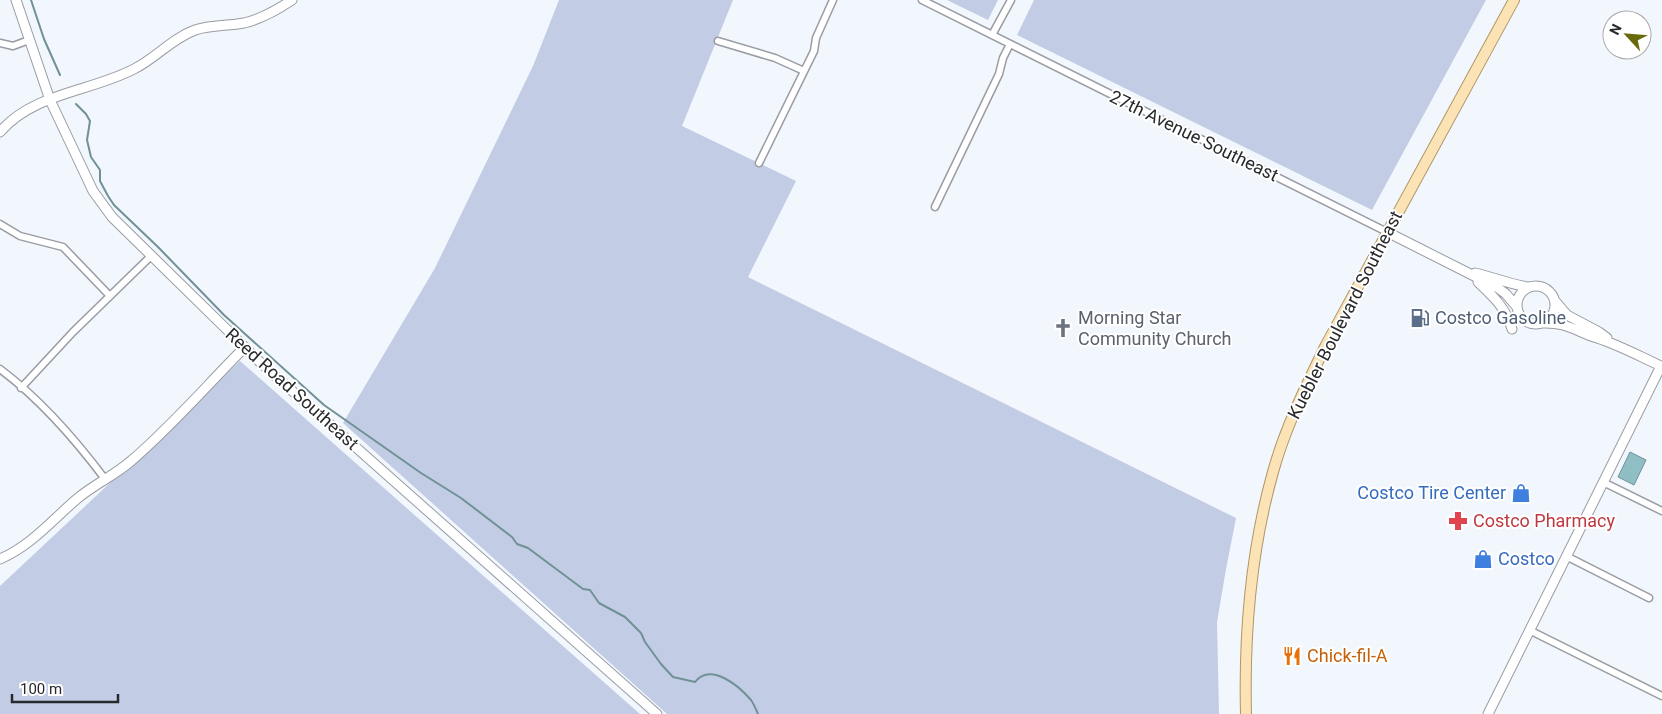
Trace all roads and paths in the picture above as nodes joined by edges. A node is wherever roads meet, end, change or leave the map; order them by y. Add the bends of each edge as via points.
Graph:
1 (16, 0) edge
2 (292, 0) edge
3 (833, 0) edge
4 (922, 0) edge
5 (1010, 0) edge
6 (1514, 0) edge
7 (992, 35) junction
8 (29, 40) junction
9 (718, 40) dead end
10 (0, 43) edge
11 (1010, 44) junction
12 (804, 71) junction
13 (50, 100) junction
14 (0, 132) edge
15 (759, 163) dead end
16 (935, 207) dead end
17 (0, 224) edge
18 (1387, 232) junction
19 (151, 256) junction
20 (1467, 271) junction
21 (1528, 287) junction
22 (110, 296) junction
23 (1556, 302) junction
24 (1517, 307) junction
25 (1542, 323) junction
26 (1512, 329) dead end
27 (1611, 342) junction
28 (245, 348) junction
29 (1662, 365) edge
30 (0, 369) edge
31 (21, 388) junction
32 (105, 479) junction
33 (1603, 482) junction
34 (1662, 511) edge
35 (1566, 556) junction
36 (0, 559) edge
37 (1649, 598) dead end
38 (1529, 630) junction
39 (1662, 696) edge
40 (657, 714) edge
41 (1246, 714) edge
42 (1488, 714) edge

1 - 8 street, Reed Road Southeast
2 - 13 street via 252,21 192,31 129,71
3 - 12 street
4 - 7 street, 27th Avenue Southeast
5 - 7 street
6 - 18 main road, Kuebler Boulevard Southeast
7 - 11 street, 27th Avenue Southeast
8 - 10 street via 13,46
8 - 13 street, Reed Road Southeast
9 - 12 street
11 - 16 street via 999,74
11 - 18 street, 27th Avenue Southeast
12 - 15 street
13 - 14 street via 22,113
13 - 19 street, Reed Road Southeast via 97,197 120,226
17 - 22 street via 20,236 63,248
18 - 20 street, 27th Avenue Southeast
18 - 41 main road, Kuebler Boulevard Southeast via 1311,376 1273,471 1253,563
19 - 22 street
19 - 28 street, Reed Road Southeast
20 - 21 street, 27th Avenue Southeast
20 - 24 street, 27th Avenue Southeast via 1498,288
20 - 26 street via 1498,301
21 - 23 street via 1545,287
21 - 24 street via 1519,296
22 - 31 street
23 - 25 street via 1554,313
23 - 27 street via 1566,315
24 - 25 street via 1525,321
25 - 27 street via 1562,324
27 - 29 street
28 - 32 street via 154,440
28 - 40 street, Reed Road Southeast
29 - 33 street
30 - 31 street
31 - 32 street via 79,445
32 - 36 street via 30,541
33 - 34 street
33 - 35 street
35 - 37 street
35 - 38 street
38 - 39 street
38 - 42 street

